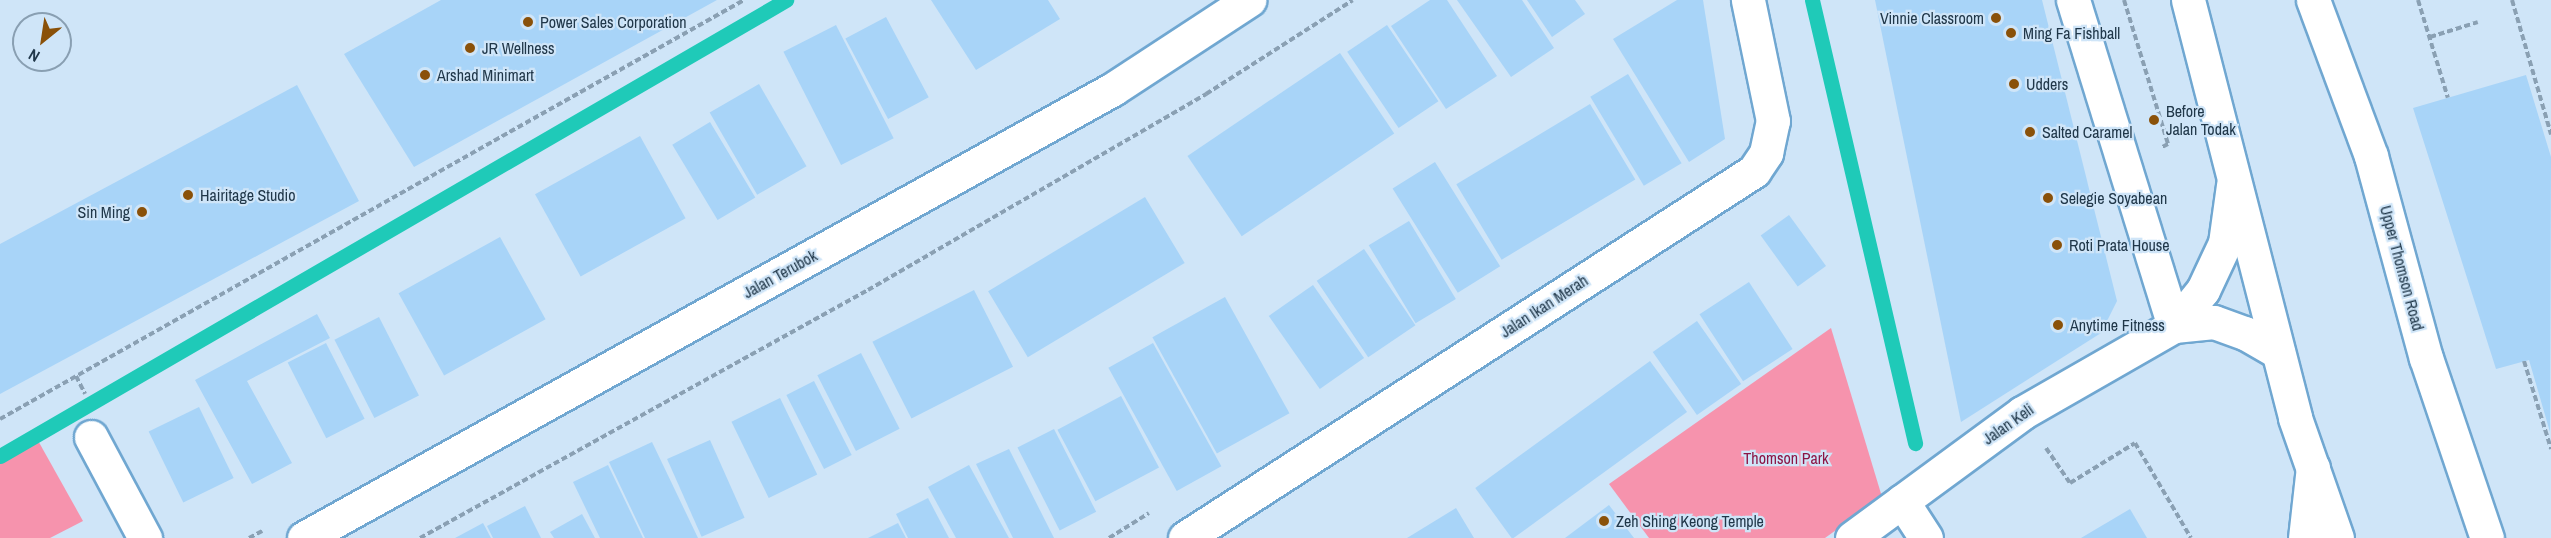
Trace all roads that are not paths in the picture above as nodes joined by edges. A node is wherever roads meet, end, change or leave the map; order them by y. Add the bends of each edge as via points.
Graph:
1 (1249, 0) edge
2 (1748, 0) edge
3 (2073, 0) edge
4 (2188, 0) edge
5 (2313, 0) edge
6 (2233, 185) junction
7 (2174, 326) junction
8 (2278, 352) junction
9 (91, 436) dead end
10 (2313, 467) junction
11 (1902, 501) junction
12 (146, 538) edge
13 (304, 538) edge
14 (1185, 538) edge
15 (1852, 538) edge
16 (1926, 538) edge
17 (2305, 538) edge
18 (2337, 538) edge
19 (2487, 538) edge

1 - 13 street, Jalan Terubok via 1113,89
2 - 14 street, Jalan Ikan Merah via 1773,121 1766,153 1754,171
3 - 7 street
4 - 6 street
5 - 19 street, Upper Thomson Road via 2371,156 2426,357
6 - 7 street via 2225,243 2203,290
6 - 8 street
7 - 8 street via 2214,322 2246,333
7 - 11 street, Jalan Keli via 2022,413
8 - 10 street
9 - 12 street
10 - 17 street
10 - 18 street
11 - 15 street, Jalan Keli
11 - 16 street

